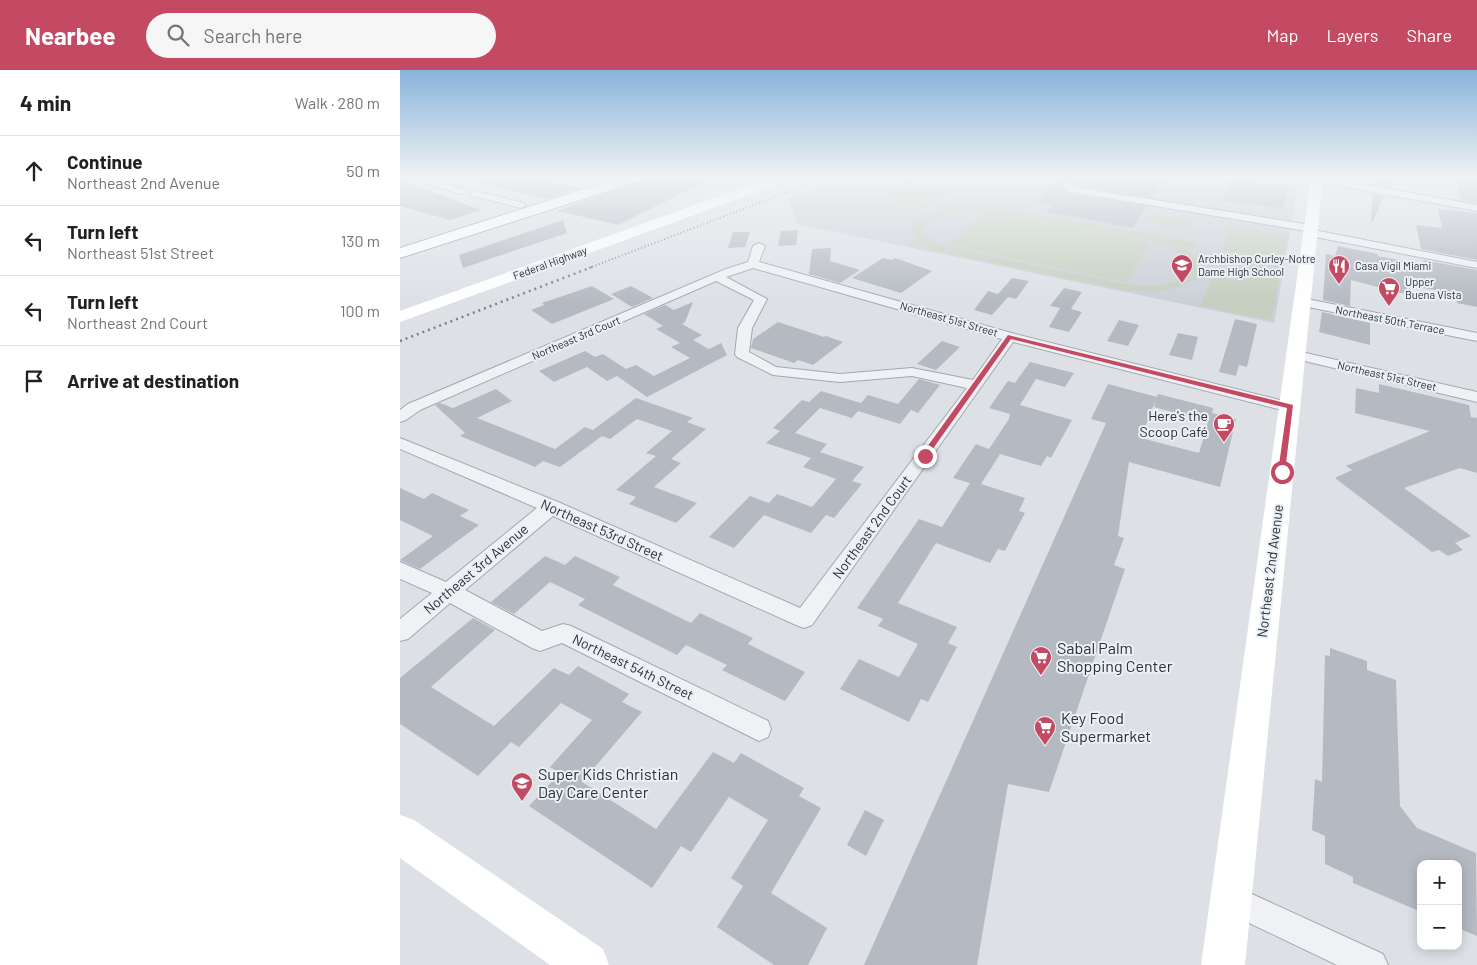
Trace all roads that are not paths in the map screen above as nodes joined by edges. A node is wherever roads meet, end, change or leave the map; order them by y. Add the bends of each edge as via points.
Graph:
1 (484, 219) edge
2 (501, 219) edge
3 (670, 219) edge
4 (1254, 219) edge
5 (1261, 219) edge
6 (1312, 219) edge
7 (1311, 228) junction
8 (759, 246) dead end
9 (402, 249) edge
10 (753, 264) junction
11 (1477, 265) edge
12 (718, 277) junction
13 (1302, 302) junction
14 (400, 317) edge
15 (1010, 336) junction
16 (1477, 337) edge
17 (1297, 350) junction
18 (977, 384) junction
19 (1475, 390) edge
20 (1290, 407) junction
21 (400, 417) edge
22 (400, 443) edge
23 (551, 507) junction
24 (400, 570) edge
25 (448, 592) junction
26 (804, 619) joint
27 (400, 632) edge
28 (759, 728) dead end
29 (400, 834) edge
30 (1230, 899) junction
31 (587, 965) edge
32 (1222, 965) edge
33 (1372, 965) edge

1 - 9 main road
2 - 9 main road
3 - 14 main road, Federal Highway
4 - 7 street
5 - 7 street
6 - 7 main road, Northeast 2nd Avenue
7 - 11 street
7 - 13 main road, Northeast 2nd Avenue
8 - 10 street
10 - 12 street, Northeast 3rd Court
10 - 15 street, Northeast 51st Street
12 - 18 street via 761,299 746,328 742,354 773,371 840,378 912,372
12 - 21 street, Northeast 3rd Court via 414,407
13 - 16 street, Northeast 50th Terrace
13 - 17 main road, Northeast 2nd Avenue
15 - 18 street, Northeast 2nd Court
15 - 20 street, Northeast 51st Street
17 - 19 street, Northeast 51st Street
17 - 20 main road, Northeast 2nd Avenue
18 - 26 street, Northeast 2nd Court
20 - 30 main road, Northeast 2nd Avenue
22 - 23 street, Northeast 53rd Street
23 - 25 street, Northeast 3rd Avenue
23 - 26 street, Northeast 53rd Street
24 - 25 street, Northeast 54th Street
25 - 27 street, Northeast 3rd Avenue
25 - 28 street, Northeast 54th Street via 540,641 563,633
29 - 31 main road
30 - 32 main road, Northeast 2nd Avenue
30 - 33 street

